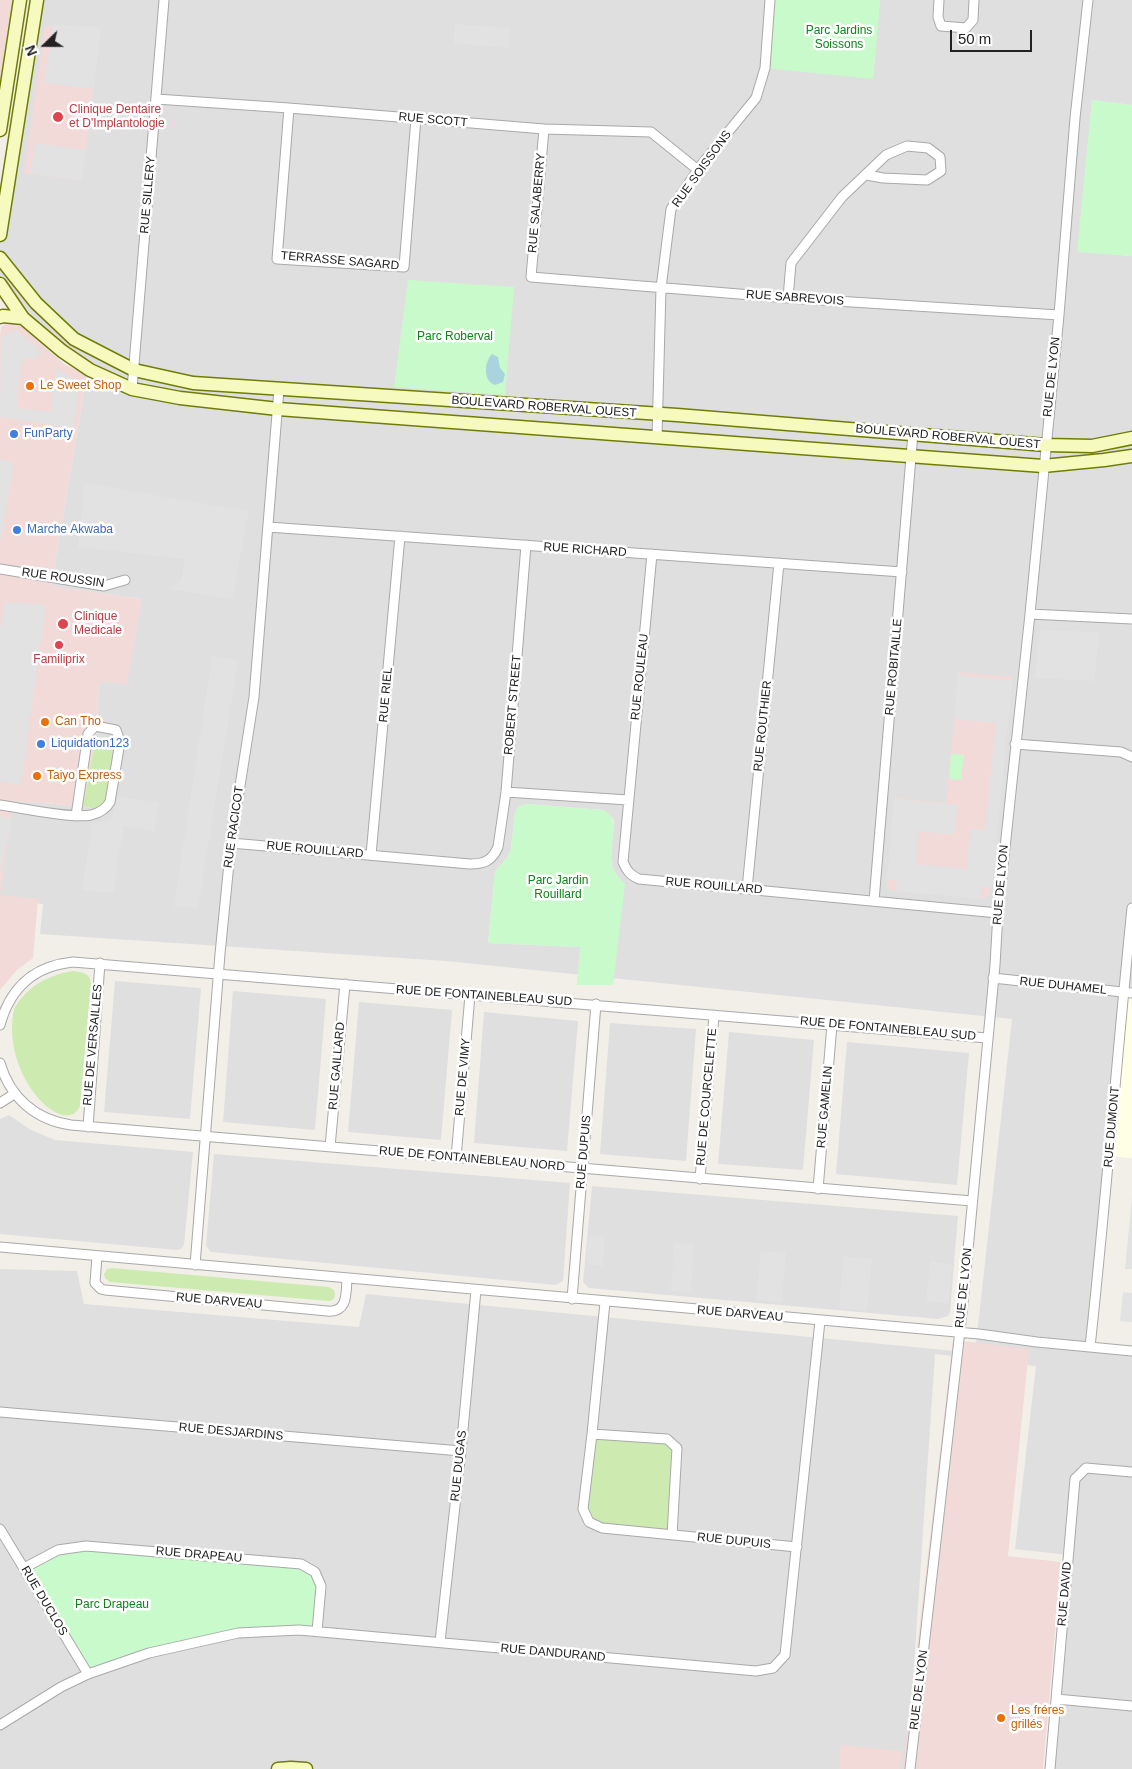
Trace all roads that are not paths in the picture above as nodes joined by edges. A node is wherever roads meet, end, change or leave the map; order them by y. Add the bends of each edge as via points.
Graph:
1 (20, 0) edge
2 (37, 0) edge
3 (164, 0) edge
4 (770, 0) edge
5 (939, 0) edge
6 (974, 0) edge
7 (1088, 0) edge
8 (156, 100) junction
9 (290, 108) junction
10 (416, 118) junction
11 (544, 129) junction
12 (0, 130) edge
13 (698, 170) junction
14 (867, 175) junction
15 (0, 235) edge
16 (0, 258) edge
17 (531, 277) joint
18 (0, 284) edge
19 (661, 288) junction
20 (788, 298) junction
21 (1059, 315) junction
22 (0, 317) edge
23 (23, 318) junction
24 (134, 370) junction
25 (279, 389) junction
26 (132, 390) junction
27 (278, 409) junction
28 (658, 414) junction
29 (914, 433) junction
30 (657, 437) junction
31 (1132, 438) edge
32 (1046, 445) junction
33 (912, 456) junction
34 (1132, 456) edge
35 (1043, 466) junction
36 (268, 527) junction
37 (400, 536) junction
38 (526, 545) junction
39 (652, 554) junction
40 (779, 563) junction
41 (0, 569) edge
42 (902, 572) junction
43 (125, 580) dead end
44 (1030, 614) junction
45 (1132, 619) edge
46 (1015, 744) junction
47 (1132, 757) edge
48 (506, 792) junction
49 (628, 800) junction
50 (0, 805) edge
51 (76, 816) junction
52 (231, 843) junction
53 (371, 855) junction
54 (488, 861) joint
55 (747, 889) junction
56 (874, 901) junction
57 (1132, 908) edge
58 (998, 913) junction
59 (100, 963) junction
60 (218, 973) junction
61 (993, 978) junction
62 (345, 984) junction
63 (1128, 992) edge
64 (470, 995) junction
65 (596, 1004) junction
66 (2, 1015) edge
67 (714, 1015) junction
68 (0, 1025) edge
69 (832, 1025) junction
70 (987, 1038) junction
71 (0, 1064) edge
72 (14, 1094) junction
73 (0, 1103) edge
74 (88, 1127) junction
75 (205, 1137) junction
76 (330, 1147) junction
77 (456, 1158) junction
78 (582, 1168) junction
79 (700, 1179) junction
80 (818, 1189) junction
81 (972, 1201) junction
82 (0, 1247) edge
83 (97, 1256) junction
84 (194, 1265) junction
85 (347, 1278) junction
86 (476, 1290) junction
87 (572, 1299) junction
88 (605, 1302) junction
89 (820, 1321) junction
90 (960, 1333) junction
91 (1090, 1347) junction
92 (1132, 1350) edge
93 (0, 1412) edge
94 (592, 1434) junction
95 (461, 1451) junction
96 (1132, 1472) edge
97 (0, 1530) edge
98 (672, 1535) junction
99 (797, 1548) junction
100 (24, 1568) junction
101 (317, 1631) junction
102 (440, 1642) junction
103 (88, 1674) junction
104 (1056, 1699) junction
105 (1132, 1706) edge
106 (0, 1725) edge
107 (278, 1769) edge
108 (306, 1769) edge
109 (910, 1769) edge
110 (1050, 1769) edge

1 - 12 street
2 - 15 street
3 - 8 street, RUE SILLERY
4 - 13 street, RUE SOISSONS via 765,68 756,98
5 - 6 street via 941,26 966,28 973,20
7 - 21 street, RUE DE LYON
8 - 9 street, RUE SCOTT
8 - 24 street, RUE SILLERY
9 - 10 street, RUE SCOTT
9 - 10 street, TERRASSE SAGARD via 277,259 404,268
10 - 11 street, RUE SCOTT
11 - 13 street, RUE SCOTT via 651,132
11 - 17 street, RUE SALABERRY
13 - 19 street, RUE SOISSONS via 671,209
14 - 14 street via 927,180 941,171 940,157 928,148 907,146 886,155
14 - 20 street via 842,197 791,263
16 - 24 street, BOULEVARD ROBERVAL OUEST via 36,304 74,340
17 - 19 street, RUE SABREVOIS
18 - 23 street, BOULEVARD ROBERVAL OUEST
19 - 20 street, RUE SABREVOIS
19 - 28 street, RUE SOISSONS
20 - 21 street, RUE SABREVOIS
21 - 32 street, RUE DE LYON
22 - 23 street
23 - 26 street, BOULEVARD ROBERVAL OUEST via 90,370
24 - 25 street, BOULEVARD ROBERVAL OUEST via 193,383
24 - 26 street, RUE SILLERY
25 - 27 street, RUE RACICOT
25 - 28 street, BOULEVARD ROBERVAL OUEST
26 - 27 street, BOULEVARD ROBERVAL OUEST
27 - 30 street, BOULEVARD ROBERVAL OUEST
27 - 36 street, RUE RACICOT
28 - 29 street, BOULEVARD ROBERVAL OUEST
28 - 30 street, RUE SOISSONS
29 - 32 street, BOULEVARD ROBERVAL OUEST
29 - 33 street, RUE ROBITAILLE
30 - 33 street, BOULEVARD ROBERVAL OUEST
31 - 32 street, BOULEVARD ROBERVAL OUEST via 1092,446
32 - 35 street, RUE DE LYON
33 - 35 street, BOULEVARD ROBERVAL OUEST
33 - 42 street, RUE ROBITAILLE
34 - 35 street, BOULEVARD ROBERVAL OUEST
35 - 44 street, RUE DE LYON
36 - 37 street, RUE RICHARD
36 - 52 street, RUE RACICOT via 254,697
37 - 38 street, RUE RICHARD
37 - 53 street, RUE RIEL
38 - 39 street, RUE RICHARD
38 - 48 street, ROBERT STREET
39 - 40 street, RUE RICHARD
39 - 49 street, RUE ROULEAU
40 - 42 street, RUE RICHARD
40 - 55 street, RUE ROUTHIER
41 - 43 street, RUE ROUSSIN via 104,586
42 - 56 street, RUE ROBITAILLE
44 - 45 street
44 - 46 street, RUE DE LYON
46 - 47 street via 1121,752
46 - 58 street, RUE DE LYON
48 - 49 street
48 - 54 street, ROBERT STREET via 498,847
49 - 55 street, RUE ROUILLARD via 623,862 633,876
50 - 51 street
51 - 51 street via 90,815 107,808 110,802 120,742 116,730 95,726 88,734
52 - 53 street, RUE ROUILLARD
52 - 60 street, RUE RACICOT
53 - 54 street, RUE ROUILLARD via 470,864
55 - 56 street, RUE ROUILLARD
56 - 58 street, RUE ROUILLARD
57 - 63 street, RUE DUMONT
58 - 61 street, RUE DE LYON
59 - 60 street, RUE DE FONTAINEBLEAU SUD
59 - 66 street, RUE DE FONTAINEBLEAU SUD via 64,962 41,970 15,991
59 - 74 street, RUE DE VERSAILLES
60 - 62 street, RUE DE FONTAINEBLEAU SUD
60 - 75 street, RUE RACICOT
61 - 63 street, RUE DUHAMEL
61 - 70 street, RUE DE LYON
62 - 64 street, RUE DE FONTAINEBLEAU SUD
62 - 76 street, RUE GAILLARD
63 - 91 street, RUE DUMONT
64 - 65 street, RUE DE FONTAINEBLEAU SUD
64 - 77 street, RUE DE VIMY
65 - 67 street, RUE DE FONTAINEBLEAU SUD
65 - 78 street, RUE DUPUIS
66 - 68 street, RUE DE FONTAINEBLEAU SUD
67 - 69 street, RUE DE FONTAINEBLEAU SUD
67 - 79 street, RUE DE COURCELETTE
69 - 70 street, RUE DE FONTAINEBLEAU SUD
69 - 80 street, RUE GAMELIN
70 - 81 street, RUE DE LYON
71 - 72 street, RUE DE FONTAINEBLEAU NORD
72 - 73 street
72 - 74 street, RUE DE FONTAINEBLEAU NORD via 43,1118
74 - 75 street, RUE DE FONTAINEBLEAU NORD
75 - 76 street, RUE DE FONTAINEBLEAU NORD
75 - 84 street, RUE RACICOT
76 - 77 street, RUE DE FONTAINEBLEAU NORD
77 - 78 street, RUE DE FONTAINEBLEAU NORD
78 - 79 street, RUE DE FONTAINEBLEAU NORD
78 - 87 street, RUE DUPUIS
79 - 80 street, RUE DE FONTAINEBLEAU NORD
80 - 81 street, RUE DE FONTAINEBLEAU NORD
81 - 90 street, RUE DE LYON
82 - 83 street, RUE DARVEAU
83 - 84 street, RUE DARVEAU
83 - 85 street, RUE DARVEAU via 95,1283 100,1289 327,1311 341,1308
84 - 85 street, RUE DARVEAU
85 - 86 street, RUE DARVEAU
86 - 87 street, RUE DARVEAU
86 - 95 street, RUE DUGAS
87 - 88 street, RUE DARVEAU
88 - 89 street, RUE DARVEAU
88 - 94 street, RUE DUPUIS
89 - 90 street, RUE DARVEAU
89 - 99 street, RUE DANDURAND
90 - 91 street, RUE DARVEAU
90 - 109 street, RUE DE LYON
91 - 92 street, RUE DARVEAU
93 - 95 street, RUE DESJARDINS
94 - 98 street, RUE DUPUIS via 583,1509 589,1522 602,1528
94 - 98 street via 668,1439 677,1448
95 - 102 street, RUE DUGAS
96 - 104 street, RUE DAVID via 1086,1468 1075,1479
97 - 100 street, RUE DUCLOS
98 - 99 street, RUE DUPUIS
99 - 102 street, RUE DANDURAND via 786,1655 773,1668 756,1671
100 - 101 street, RUE DRAPEAU via 58,1550 86,1546 301,1564 315,1572 321,1586
100 - 103 street, RUE DUCLOS
101 - 102 street, RUE DANDURAND
101 - 103 street, RUE DANDURAND via 238,1633 149,1653
103 - 106 street, RUE DANDURAND
104 - 105 street
104 - 110 street, RUE DAVID
107 - 108 street

